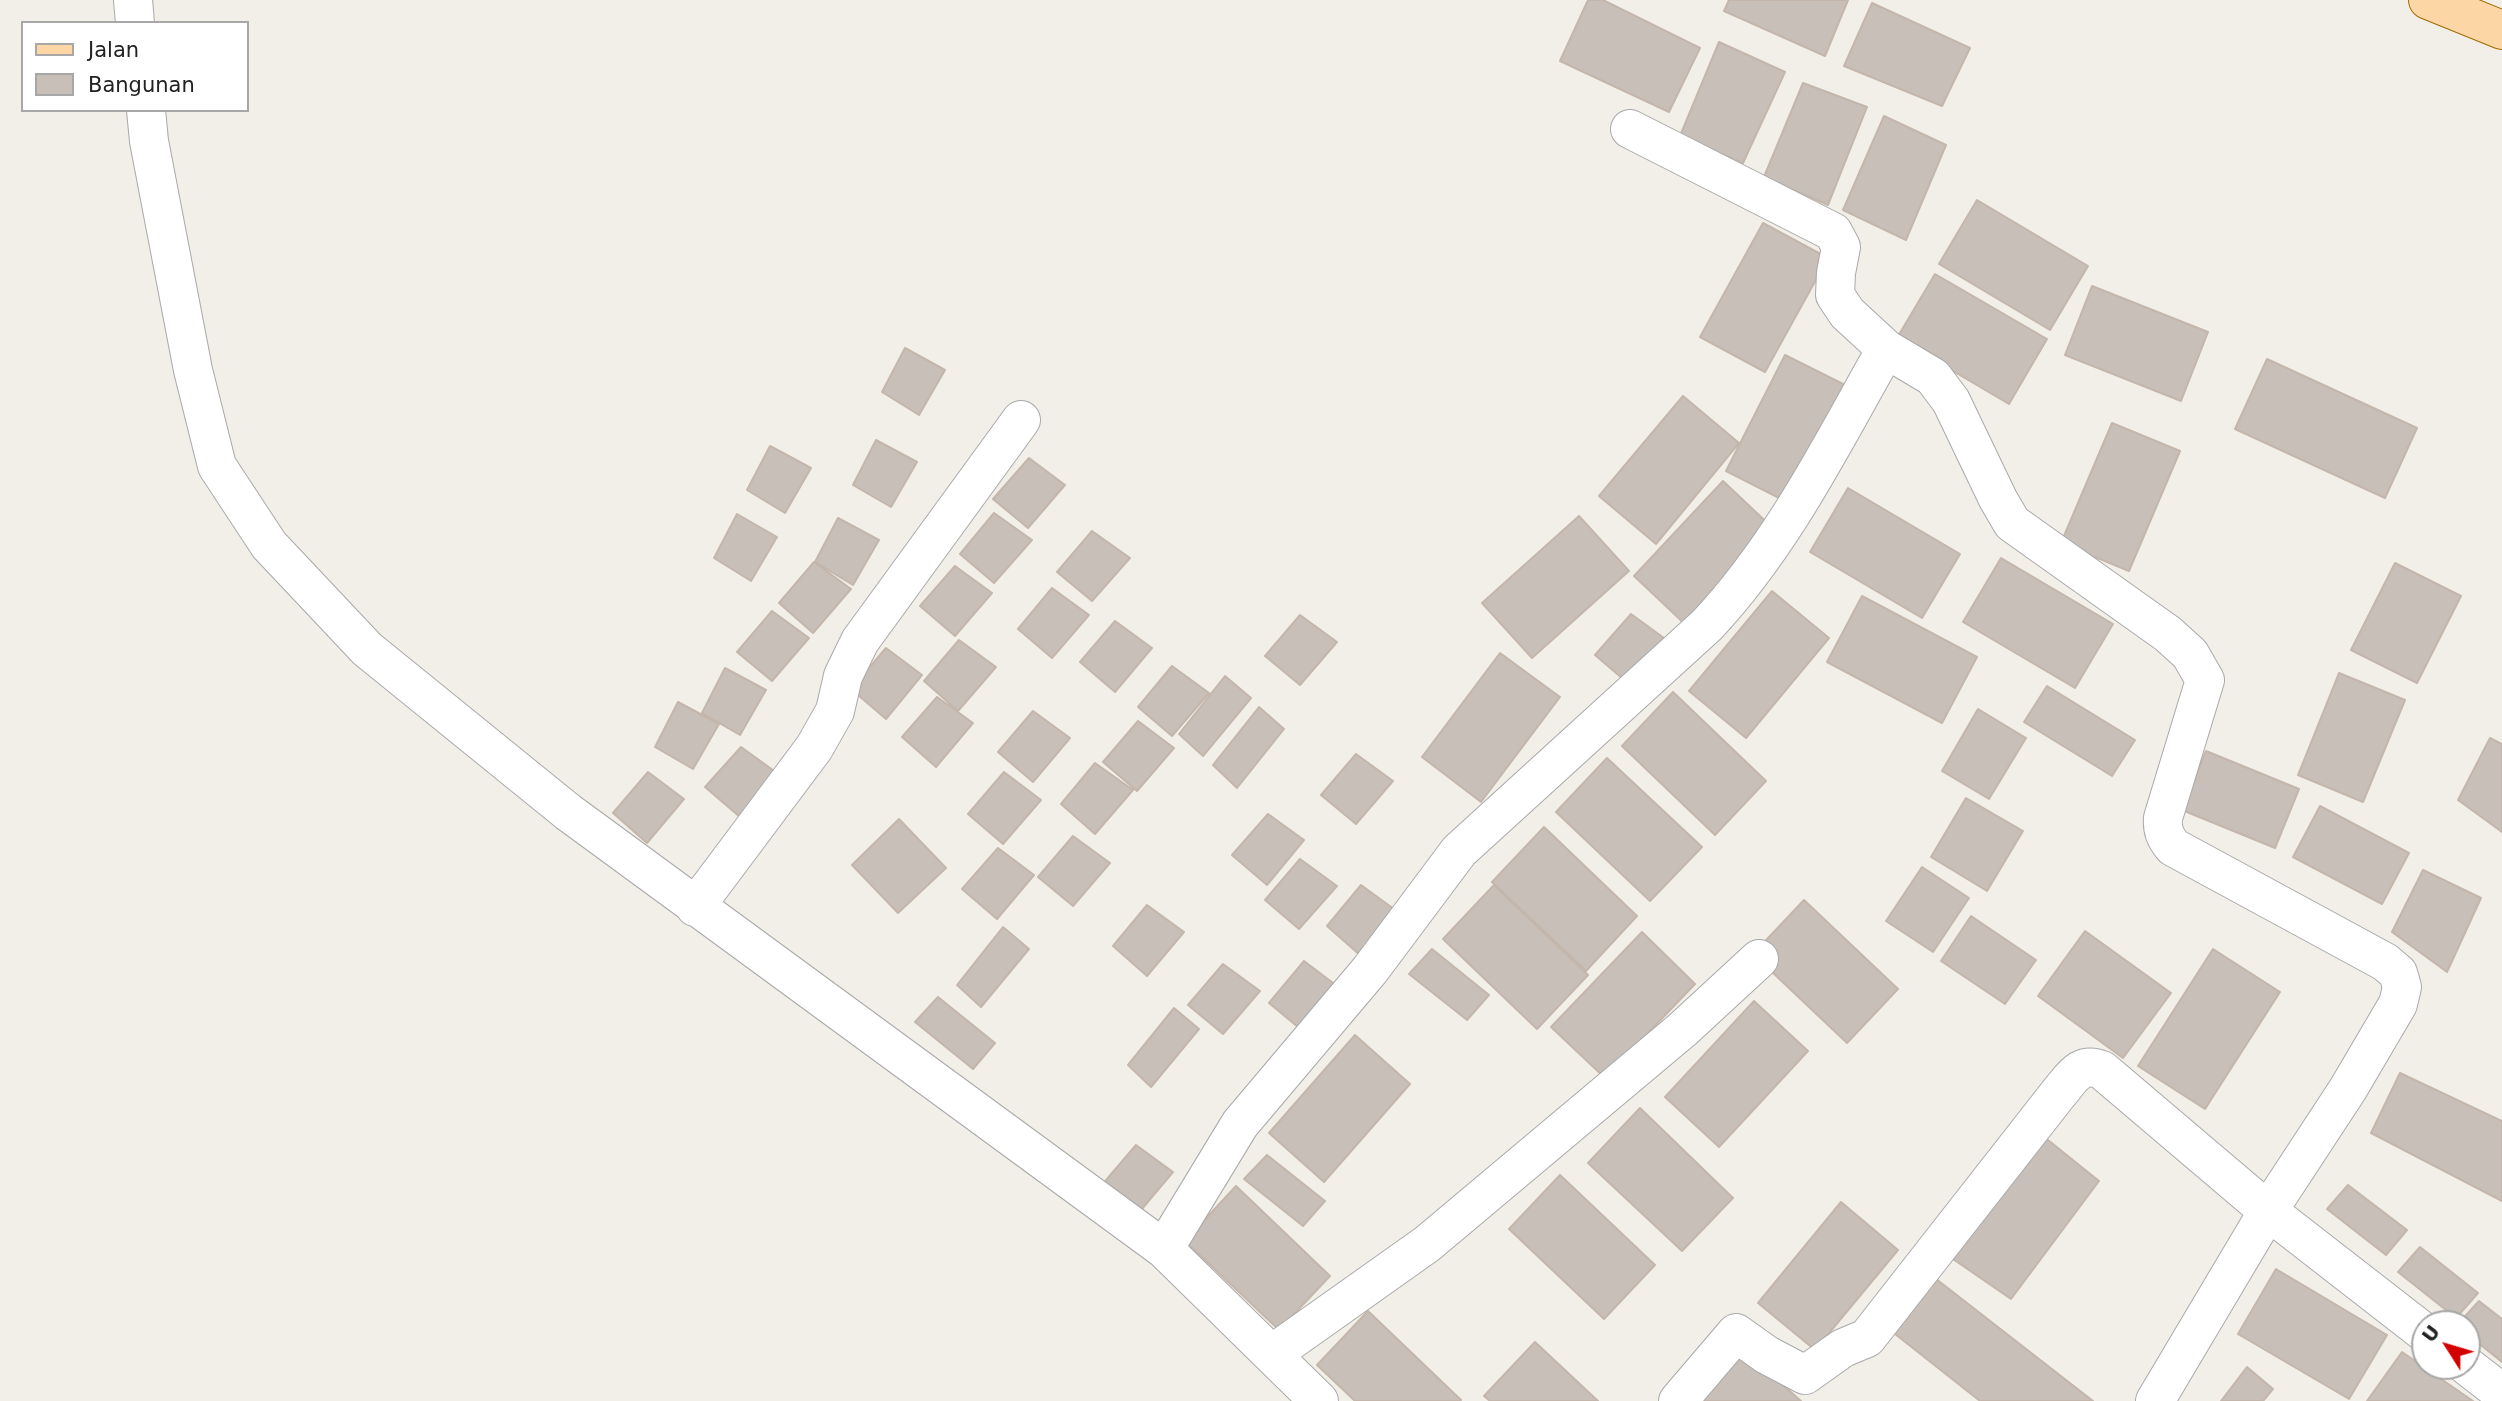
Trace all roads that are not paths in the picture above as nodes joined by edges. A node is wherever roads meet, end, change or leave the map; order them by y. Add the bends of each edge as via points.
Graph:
1 (133, 0) edge
2 (2428, 0) edge
3 (135, 21) edge
4 (2502, 30) edge
5 (146, 112) edge
6 (1630, 129) dead end
7 (1886, 349) junction
8 (1021, 420) dead end
9 (695, 906) junction
10 (1759, 959) dead end
11 (2268, 1211) junction
12 (1164, 1249) junction
13 (2411, 1322) edge
14 (1272, 1354) junction
15 (2481, 1377) edge
16 (2502, 1393) edge
17 (1319, 1401) edge
18 (1678, 1401) edge
19 (2155, 1401) edge

1 - 3 street
2 - 4 main road
5 - 9 street via 192,370 218,466 270,545 367,649 568,811
6 - 7 street via 1833,232 1842,247 1835,295 1847,313
7 - 11 street via 1933,377 1951,401 2012,523 2190,654 2204,680 2163,818 2166,839 2398,973 2402,987 2398,1004
7 - 12 street via 1787,524 1729,602 1459,850 1370,970 1240,1124
8 - 9 street via 860,641 843,676 835,710 814,748
9 - 12 street
10 - 14 street via 1682,1030 1427,1244
11 - 13 street
11 - 18 street via 2102,1070 2084,1068 2058,1094 1867,1338 1843,1348 1804,1375 1736,1333
11 - 19 street
12 - 14 street
14 - 17 street
15 - 16 street

